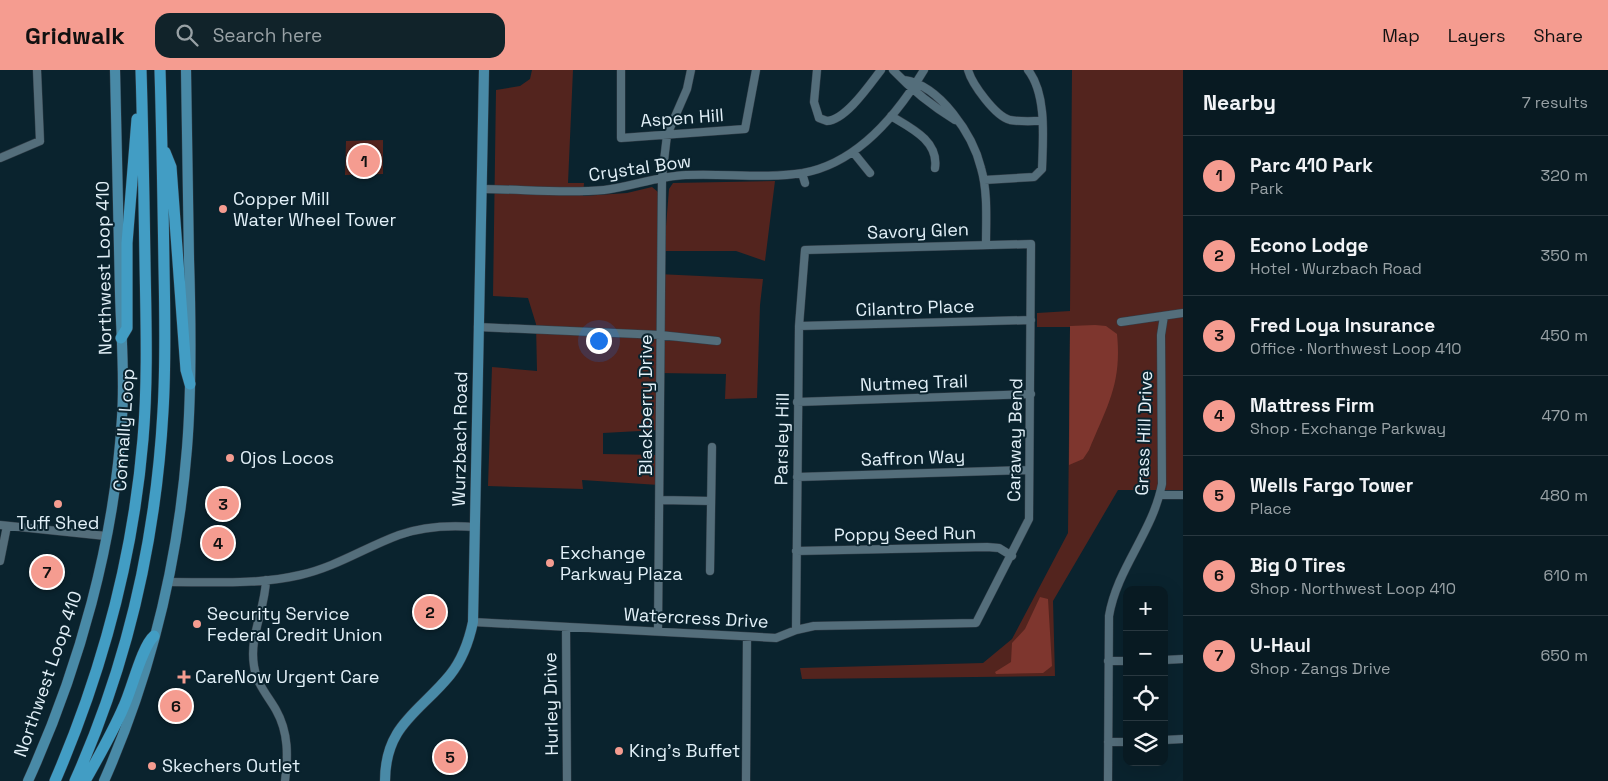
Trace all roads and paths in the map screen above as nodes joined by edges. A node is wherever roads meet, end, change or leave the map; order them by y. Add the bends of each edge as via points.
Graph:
1 (37, 70) edge
2 (115, 70) edge
3 (141, 70) edge
4 (160, 70) edge
5 (186, 70) edge
6 (484, 70) edge
7 (621, 70) edge
8 (691, 70) edge
9 (756, 70) edge
10 (817, 70) edge
11 (880, 70) edge
12 (893, 70) edge
13 (924, 70) edge
14 (968, 70) edge
15 (1028, 70) edge
16 (904, 80) junction
17 (142, 82) junction
18 (916, 82) junction
19 (911, 90) junction
20 (891, 116) junction
21 (1042, 121) junction
22 (957, 122) junction
23 (667, 135) junction
24 (162, 144) junction
25 (853, 152) junction
26 (0, 158) edge
27 (935, 168) dead end
28 (802, 173) junction
29 (870, 174) dead end
30 (662, 178) junction
31 (984, 180) junction
32 (805, 183) dead end
33 (482, 189) junction
34 (986, 244) junction
35 (1031, 244) joint
36 (805, 250) joint
37 (1183, 313) edge
38 (1164, 316) junction
39 (1031, 320) junction
40 (1121, 322) dead end
41 (799, 326) junction
42 (478, 327) junction
43 (660, 335) junction
44 (121, 338) junction
45 (717, 341) dead end
46 (190, 384) junction
47 (1031, 394) junction
48 (797, 402) junction
49 (712, 447) dead end
50 (1030, 470) junction
51 (797, 477) junction
52 (1160, 495) junction
53 (1183, 495) edge
54 (661, 500) junction
55 (711, 501) junction
56 (4, 525) edge
57 (474, 527) junction
58 (106, 536) junction
59 (796, 551) junction
60 (1012, 556) junction
61 (0, 561) edge
62 (710, 571) dead end
63 (266, 580) junction
64 (167, 582) junction
65 (473, 622) junction
66 (976, 623) joint
67 (566, 627) junction
68 (796, 630) junction
69 (658, 631) junction
70 (154, 636) junction
71 (747, 637) junction
72 (1183, 659) edge
73 (1168, 660) edge
74 (1108, 661) junction
75 (1123, 661) edge
76 (1168, 740) edge
77 (1183, 740) edge
78 (1108, 742) junction
79 (1123, 742) edge
80 (28, 781) edge
81 (55, 781) edge
82 (75, 781) edge
83 (85, 781) edge
84 (104, 781) edge
85 (285, 781) edge
86 (385, 781) edge
87 (567, 781) edge
88 (746, 781) edge
89 (1108, 781) edge

1 - 26 street via 43,142
2 - 44 main road, Northwest Loop 410
3 - 17 highway, Connally Loop
4 - 24 highway, Connally Loop
5 - 46 main road
6 - 33 main road, Wurzbach Road
7 - 23 street, Aspen Hill via 621,138
8 - 23 street, Blackberry Drive via 687,89
9 - 23 street, Aspen Hill via 744,129
10 - 11 street via 816,120 827,121 838,117 858,99
12 - 16 street
13 - 18 street, Crystal Bow
14 - 21 street via 974,84 1009,120
15 - 21 street via 1041,94
16 - 18 street
16 - 19 street
17 - 44 highway via 134,138 128,232 127,328
17 - 81 highway, Connally Loop via 147,350 139,478 112,620 83,710
18 - 19 street, Crystal Bow
18 - 22 street via 947,105
19 - 20 street, Crystal Bow
19 - 22 street
20 - 25 street, Crystal Bow
20 - 27 street via 928,143 935,157
21 - 31 street via 1042,169 1039,174
22 - 31 street via 978,156
23 - 30 street, Blackberry Drive
24 - 46 highway via 170,167 186,370
24 - 82 highway, Connally Loop via 165,366 156,488 129,624 106,701
25 - 28 street, Crystal Bow via 831,164
25 - 29 street
28 - 30 street, Crystal Bow
28 - 32 street
30 - 33 street, Crystal Bow via 602,190
30 - 43 street, Blackberry Drive
31 - 34 street
33 - 42 main road, Wurzbach Road
34 - 35 street, Savory Glen
34 - 36 street, Savory Glen
35 - 39 street, Caraway Bend
36 - 41 street, Parsley Hill
37 - 38 street
38 - 40 street
38 - 52 street, Grass Hill Drive via 1161,335
39 - 41 street, Cilantro Place
39 - 47 street, Caraway Bend
41 - 48 street, Parsley Hill
42 - 43 street
42 - 57 main road, Wurzbach Road
43 - 45 street
43 - 54 street, Blackberry Drive
44 - 58 main road, Northwest Loop 410 via 122,417
46 - 64 main road via 183,487
47 - 48 street, Nutmeg Trail
47 - 50 street, Caraway Bend
48 - 51 street, Parsley Hill
49 - 55 street
50 - 51 street, Saffron Way
50 - 60 street, Caraway Bend via 1029,519
51 - 59 street, Parsley Hill
52 - 53 street
52 - 74 street, Grass Hill Drive via 1152,519 1114,593 1109,616
54 - 55 street
54 - 69 street, Blackberry Drive
55 - 62 street
56 - 58 street
56 - 61 street
57 - 63 street via 418,530 386,540 327,567
57 - 65 main road, Wurzbach Road
58 - 80 main road, Northwest Loop 410 via 86,620 52,723
59 - 60 street, Poppy Seed Run via 987,547 999,548
59 - 68 street, Parsley Hill
60 - 66 street, Caraway Bend
63 - 64 street
63 - 85 street via 266,596 253,656 258,679 280,718 286,738
64 - 70 main road
65 - 67 street, Watercress Drive
65 - 86 main road, Wurzbach Road via 461,657 451,674 415,709 399,730 387,758
66 - 68 street, Watercress Drive via 814,626
67 - 69 street, Watercress Drive
67 - 87 street, Hurley Drive
68 - 71 street, Watercress Drive via 776,638
69 - 71 street, Watercress Drive
70 - 83 highway via 147,642 115,726
70 - 84 main road
71 - 88 street
72 - 73 street
74 - 75 street
74 - 78 street, Grass Hill Drive
76 - 77 street
78 - 79 street
78 - 89 street, Grass Hill Drive

